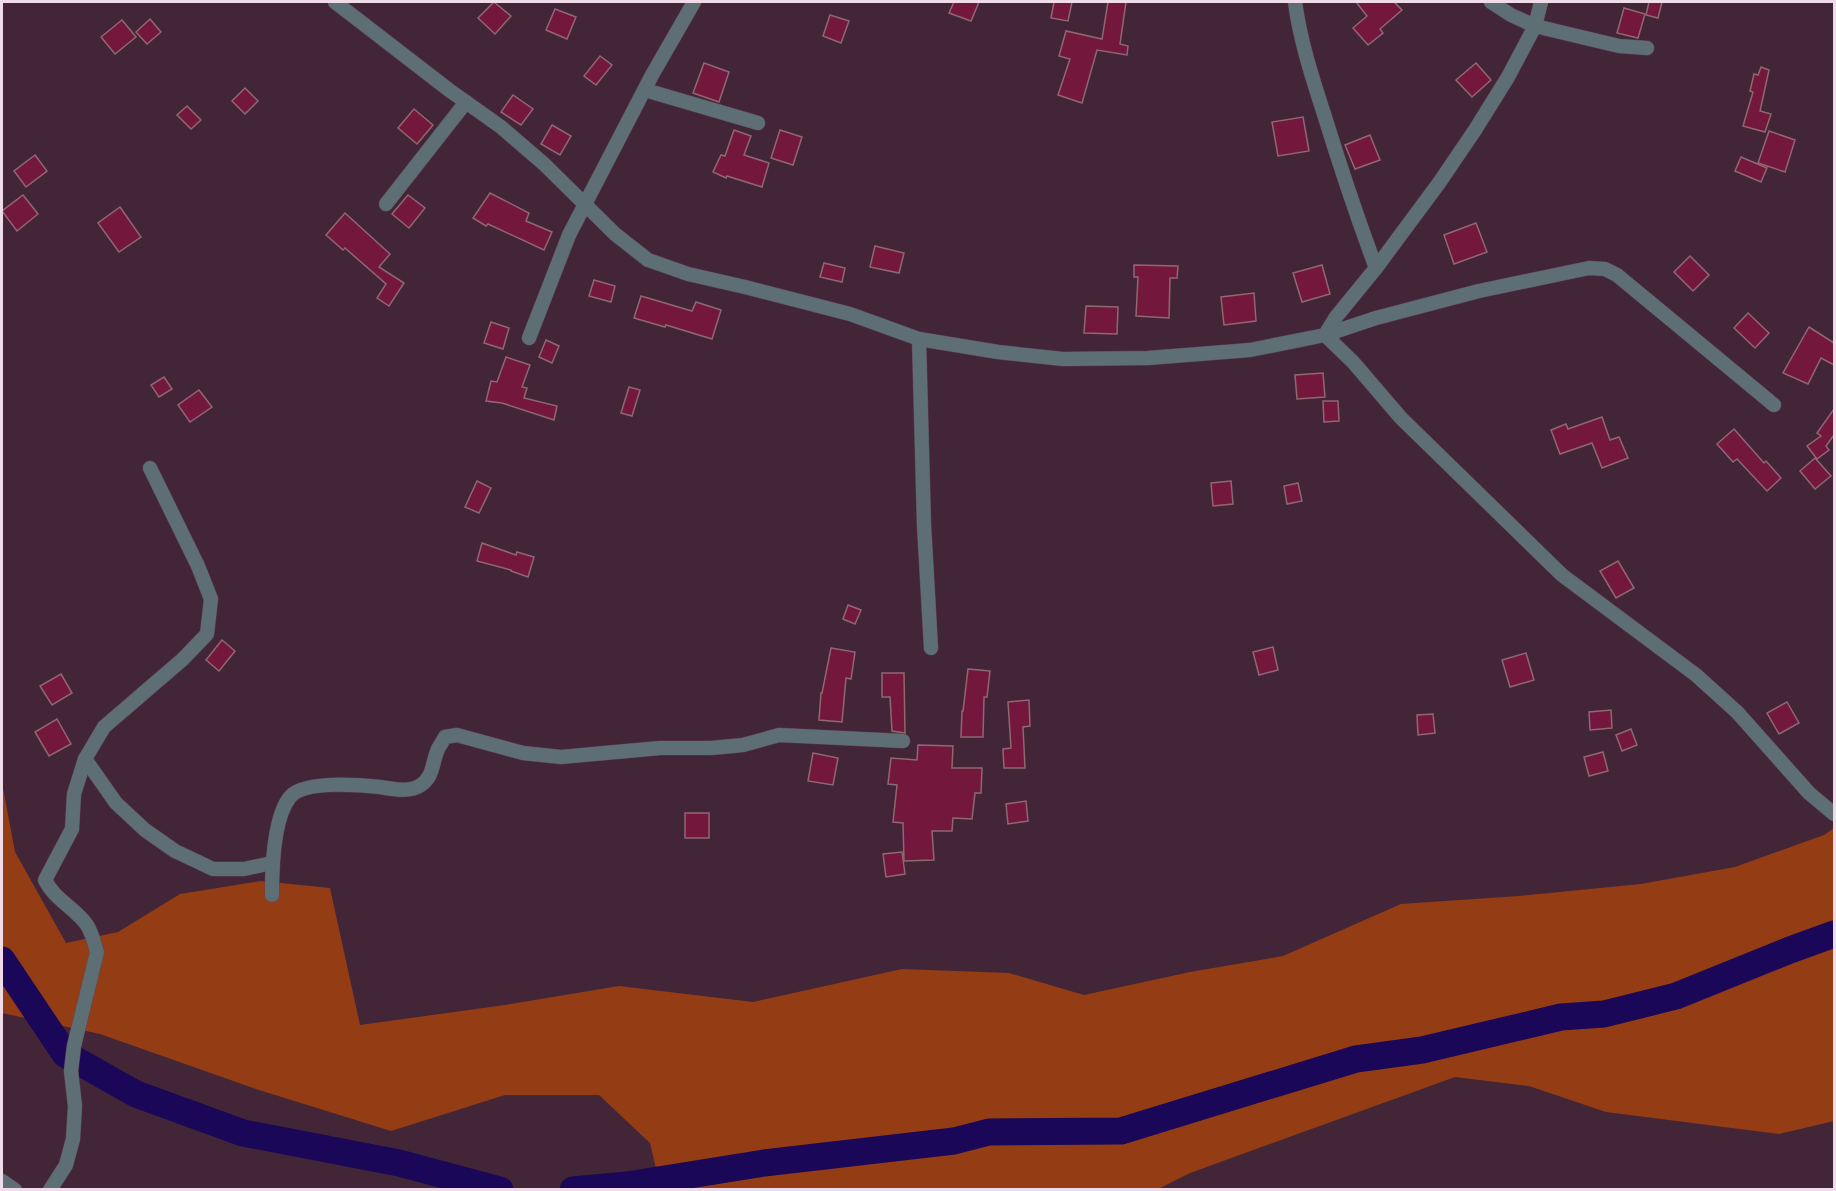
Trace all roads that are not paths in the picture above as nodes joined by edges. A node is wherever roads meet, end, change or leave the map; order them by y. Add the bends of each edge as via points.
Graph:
1 (335, 2) edge
2 (694, 2) edge
3 (1295, 2) edge
4 (1491, 2) edge
5 (1541, 2) edge
6 (1535, 26) junction
7 (1647, 48) dead end
8 (645, 90) junction
9 (466, 102) junction
10 (758, 123) dead end
11 (386, 204) dead end
12 (585, 204) junction
13 (1376, 268) junction
14 (1325, 335) junction
15 (530, 338) dead end
16 (919, 339) junction
17 (1774, 405) dead end
18 (150, 468) dead end
19 (932, 648) dead end
20 (903, 741) dead end
21 (85, 759) junction
22 (1834, 814) edge
23 (272, 863) junction
24 (272, 895) dead end
25 (2, 1181) edge
26 (15, 1190) edge
27 (50, 1190) edge

1 - 9 street
2 - 8 street
3 - 13 street via 1298,28 1314,82
4 - 6 street
5 - 6 street
6 - 7 street via 1619,46
6 - 13 street via 1475,130
8 - 10 street
8 - 12 street
9 - 11 street
9 - 12 street via 501,127
12 - 15 street via 569,235
12 - 16 street via 648,260 688,274 850,314
13 - 14 street
14 - 16 street via 1250,350 1149,358 1063,359
14 - 17 street via 1479,291 1589,268 1605,269
14 - 22 street via 1401,418 1562,575 1696,675 1737,712
16 - 19 street
18 - 21 street via 211,600 207,634 183,660 104,727
20 - 23 street via 779,735 743,745 561,757 523,753 457,735 445,737 432,773 420,786 404,790 352,784 307,787 291,795 280,816
21 - 23 street via 116,803 175,851 213,868 244,869
21 - 27 street via 74,794 72,829 45,880 85,923 97,952 71,1071 73,1139 66,1165
23 - 24 street
25 - 26 street

